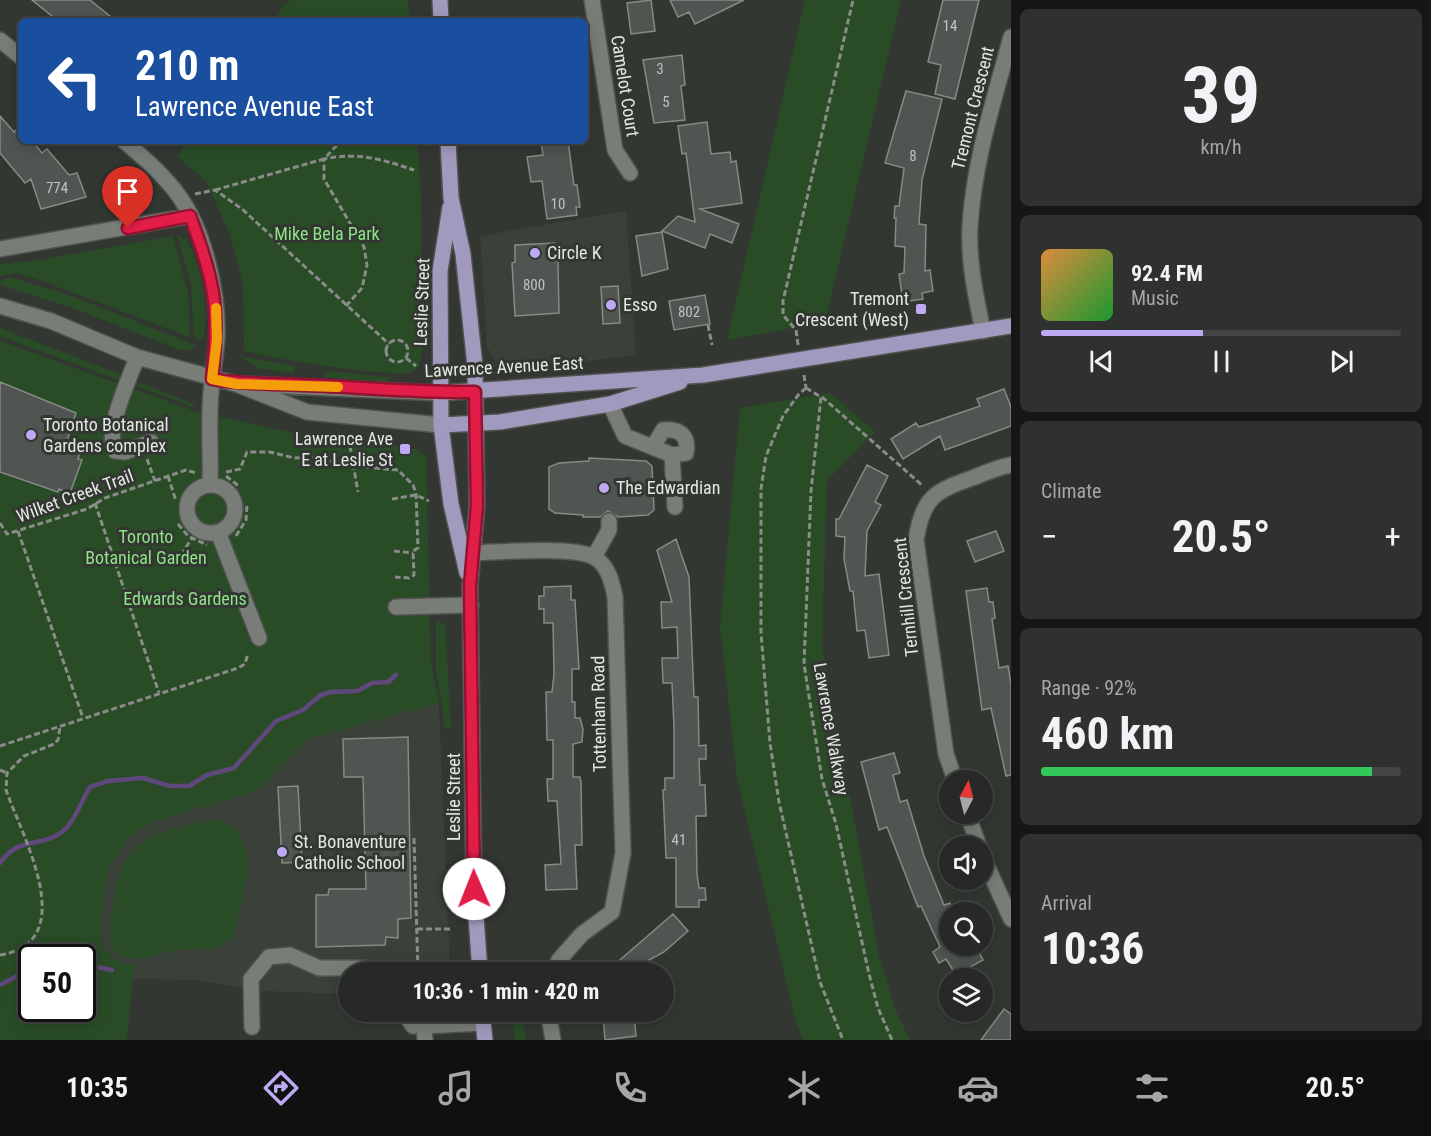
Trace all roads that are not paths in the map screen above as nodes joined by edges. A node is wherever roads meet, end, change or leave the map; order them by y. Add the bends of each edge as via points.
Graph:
1 (440, 0) edge
2 (592, 0) edge
3 (441, 18) edge
4 (1011, 37) edge
5 (0, 40) edge
6 (18, 55) edge
7 (128, 144) edge
8 (447, 144) edge
9 (630, 173) dead end
10 (451, 198) junction
11 (190, 216) junction
12 (0, 249) edge
13 (0, 306) edge
14 (1011, 326) edge
15 (983, 331) junction
16 (137, 357) junction
17 (703, 375) junction
18 (212, 379) junction
19 (236, 384) junction
20 (475, 392) junction
21 (440, 393) junction
22 (610, 404) junction
23 (476, 424) junction
24 (441, 425) junction
25 (147, 444) road end
26 (653, 447) junction
27 (672, 455) junction
28 (1011, 465) edge
29 (210, 484) junction
30 (675, 507) dead end
31 (609, 521) dead end
32 (218, 532) junction
33 (473, 552) junction
34 (594, 557) junction
35 (470, 586) junction
36 (471, 605) junction
37 (396, 607) dead end
38 (259, 638) dead end
39 (951, 770) edge
40 (993, 879) edge
41 (1011, 919) edge
42 (479, 962) edge
43 (558, 962) edge
44 (338, 968) edge
45 (410, 1022) edge
46 (450, 1022) edge
47 (483, 1022) edge
48 (550, 1022) edge
49 (413, 1026) dead end
50 (252, 1027) dead end
51 (425, 1040) edge
52 (485, 1040) edge
53 (552, 1040) edge

1 - 3 main road
2 - 9 street, Camelot Court via 615,150
4 - 15 street, Tremont Crescent via 976,166 970,228
5 - 6 street
7 - 11 street via 154,166
8 - 10 main road, Leslie Street
10 - 20 main road, Leslie Street via 463,254
10 - 21 main road, Leslie Street via 440,271
11 - 12 street
11 - 18 street via 210,269 216,302
13 - 16 street, Lawrence Avenue East via 51,321
14 - 15 main road, Lawrence Avenue East
15 - 17 main road, Lawrence Avenue East
16 - 18 street, Lawrence Avenue East
16 - 25 street via 114,422 112,441 117,452
17 - 20 main road, Lawrence Avenue East
17 - 22 main road, Lawrence Avenue East
18 - 19 street, Lawrence Avenue East
18 - 29 street
19 - 21 street, Lawrence Avenue East
19 - 24 street, Lawrence Avenue East via 307,412
20 - 21 main road, Lawrence Avenue East
20 - 23 main road, Leslie Street
21 - 24 main road, Leslie Street
22 - 23 main road, Lawrence Avenue East
22 - 26 street via 625,436
23 - 24 main road, Lawrence Avenue East
23 - 33 main road, Leslie Street
24 - 35 main road, Leslie Street via 451,504
26 - 27 street
26 - 27 street via 663,430 674,429 684,435 688,445 686,453
27 - 30 street
28 - 39 street, Ternhill Crescent via 947,487 933,496 920,515 916,540 945,754
29 - 32 street via 230,494 235,508 231,523
29 - 32 street via 193,492 187,509 197,529
31 - 34 street via 609,530
32 - 38 street
33 - 34 street via 576,552
33 - 35 main road, Leslie Street
34 - 43 street, Tottenham Road via 611,577 615,597 623,853 612,912 582,934
35 - 36 main road, Leslie Street
36 - 37 street
36 - 42 main road, Leslie Street via 474,889
40 - 41 street
44 - 50 street via 319,968 290,955 269,957 251,979
45 - 49 street
46 - 51 street via 424,1026
47 - 52 main road
48 - 53 street

